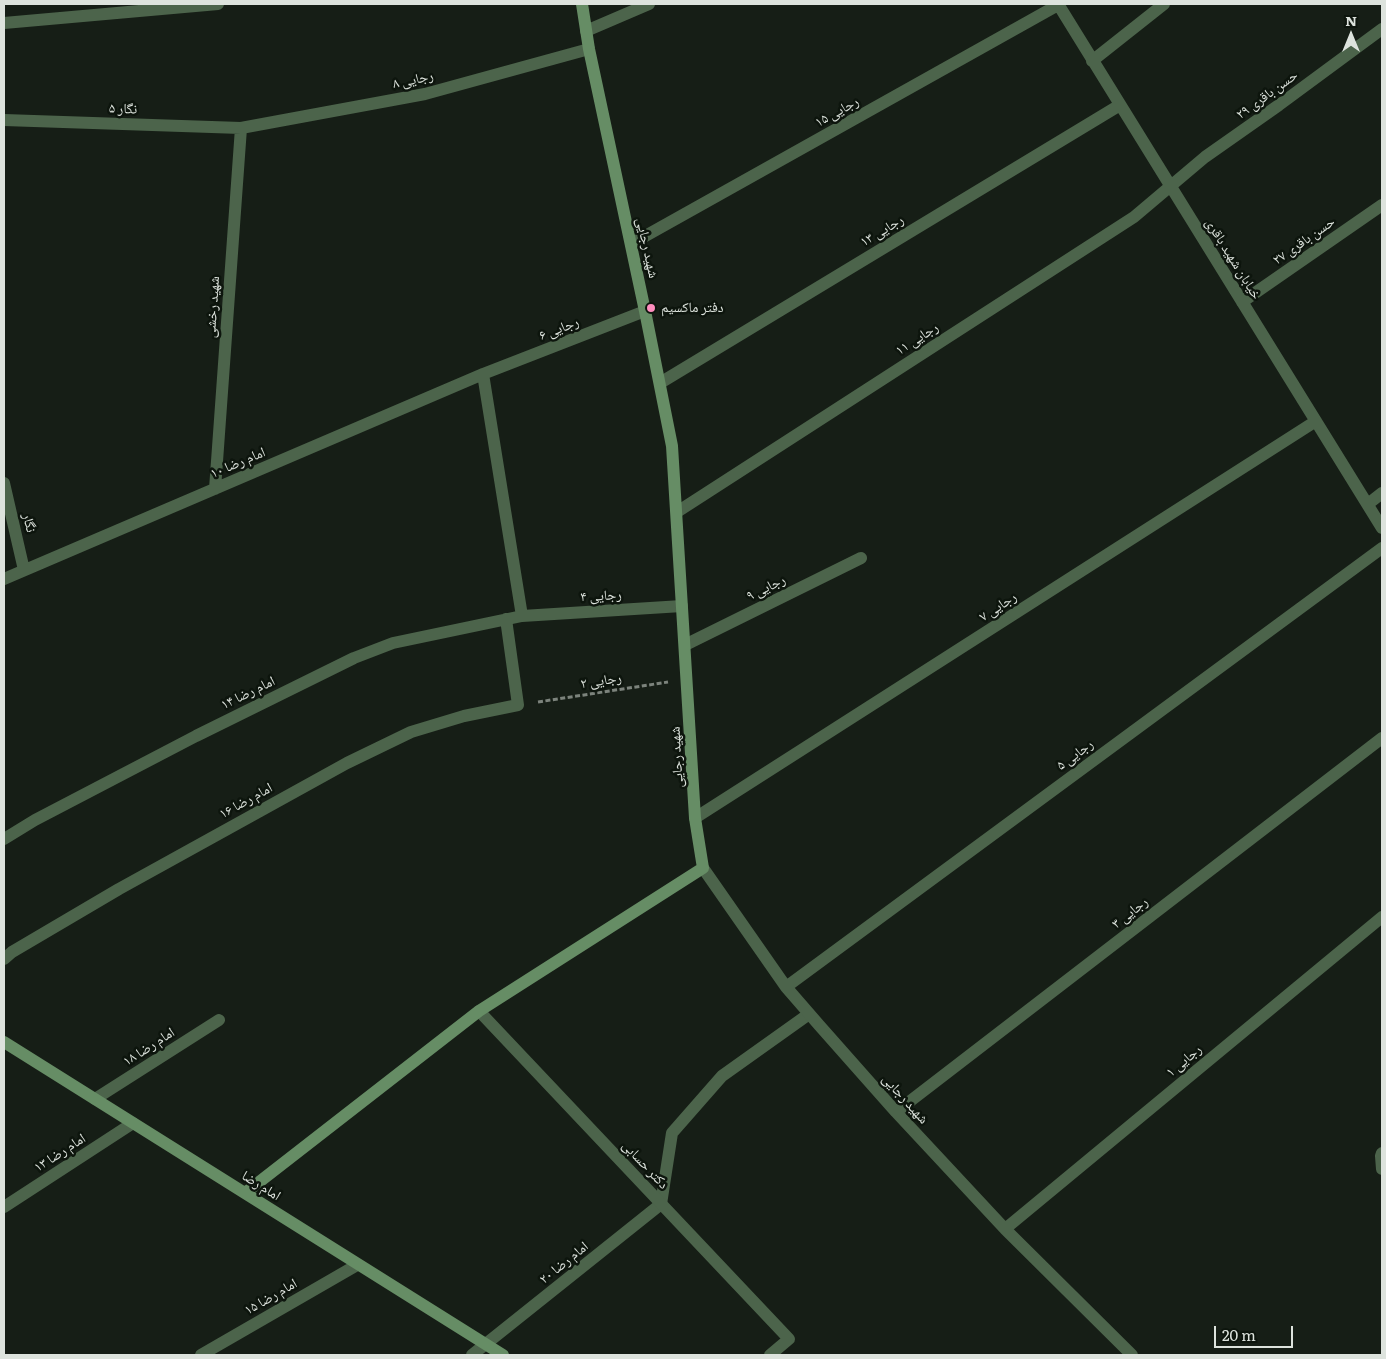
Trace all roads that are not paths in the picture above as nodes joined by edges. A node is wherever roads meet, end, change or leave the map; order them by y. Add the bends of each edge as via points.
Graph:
1 (218, 4) edge
2 (582, 4) edge
3 (649, 4) edge
4 (1058, 4) edge
5 (1164, 4) edge
6 (4, 23) edge
7 (1382, 28) edge
8 (586, 31) junction
9 (589, 50) junction
10 (1092, 61) junction
11 (1120, 105) junction
12 (4, 120) edge
13 (241, 128) junction
14 (1171, 187) junction
15 (1382, 205) edge
16 (631, 244) junction
17 (1242, 302) junction
18 (645, 311) junction
19 (483, 374) junction
20 (660, 383) junction
21 (1316, 421) junction
22 (4, 483) edge
23 (215, 489) junction
24 (1382, 493) edge
25 (1368, 504) junction
26 (677, 512) junction
27 (1382, 528) edge
28 (1382, 548) edge
29 (861, 558) dead end
30 (24, 570) junction
31 (4, 579) edge
32 (682, 606) junction
33 (522, 616) junction
34 (506, 619) junction
35 (685, 645) junction
36 (1382, 738) edge
37 (695, 818) junction
38 (4, 839) edge
39 (703, 868) junction
40 (1382, 917) edge
41 (4, 959) edge
42 (786, 987) junction
43 (480, 1011) junction
44 (809, 1014) junction
45 (219, 1020) dead end
46 (4, 1042) edge
47 (95, 1099) junction
48 (896, 1112) junction
49 (133, 1123) junction
50 (1382, 1153) edge
51 (1382, 1169) edge
52 (245, 1193) junction
53 (661, 1204) junction
54 (4, 1207) edge
55 (1005, 1229) junction
56 (357, 1265) junction
57 (485, 1345) junction
58 (200, 1355) edge
59 (472, 1355) edge
60 (503, 1355) edge
61 (770, 1355) edge
62 (1132, 1355) edge

1 - 6 street
2 - 8 street, شهید رجایی
3 - 8 street
4 - 10 street, خیابان شهید باقری
4 - 16 street, رجایی ۱۵
5 - 10 street
7 - 14 street, حسن باقری ۲۹ via 1205,157
8 - 9 street, شهید رجایی
9 - 13 street, رجایی ۸ via 424,94
9 - 16 street, شهید رجایی
10 - 11 street, خیابان شهید باقری
11 - 14 street, خیابان شهید باقری
11 - 20 street, رجایی ۱۳
12 - 13 street, نگار ۵
13 - 23 street, شهید رخشی
14 - 17 street, خیابان شهید باقری
14 - 26 street, رجایی ۱۱ via 1134,217
15 - 17 street, حسن باقری ۲۷
16 - 18 street, شهید رجایی
17 - 21 street, خیابان شهید باقری
18 - 19 street, رجایی ۶
18 - 20 street, شهید رجایی
19 - 23 street, امام رضا ۱۰
19 - 33 street
20 - 26 street, شهید رجایی via 672,446
21 - 25 street, خیابان شهید باقری
21 - 37 street, رجایی ۷
22 - 30 street, نگار
23 - 30 street, امام رضا ۱۰
24 - 25 street
25 - 27 street, خیابان شهید باقری
26 - 32 street, شهید رجایی
28 - 42 street, رجایی ۵
29 - 35 street, رجایی ۹
30 - 31 street, امام رضا ۱۰
32 - 33 street, رجایی ۴
32 - 35 street, شهید رجایی
33 - 34 street, امام رضا ۱۴
34 - 38 street, امام رضا ۱۴ via 393,643 354,658 188,740
34 - 41 street, امام رضا ۱۶ via 518,705 464,716 411,732 347,763 119,889
35 - 37 street, شهید رجایی
36 - 48 street, رجایی ۳
37 - 39 street, شهید رجایی
39 - 42 street, شهید رجایی
39 - 43 street
40 - 55 street, رجایی ۱
42 - 44 street, شهید رجایی
43 - 52 street
43 - 53 street, دکتر حسابی
44 - 48 street, شهید رجایی
44 - 53 street via 722,1076 672,1133
45 - 47 street, امام رضا ۱۸
46 - 47 street, امام رضا
47 - 49 street, امام رضا
48 - 55 street, شهید رجایی
49 - 52 street, امام رضا
49 - 54 street, امام رضا ۱۳
50 - 51 street
52 - 56 street, امام رضا
53 - 57 street, امام رضا ۲۰
53 - 61 street, دکتر حسابی via 790,1339
55 - 62 street, شهید رجایی
56 - 57 street, امام رضا
56 - 58 street, امام رضا ۱۵
57 - 59 street, امام رضا ۲۰
57 - 60 street, امام رضا

